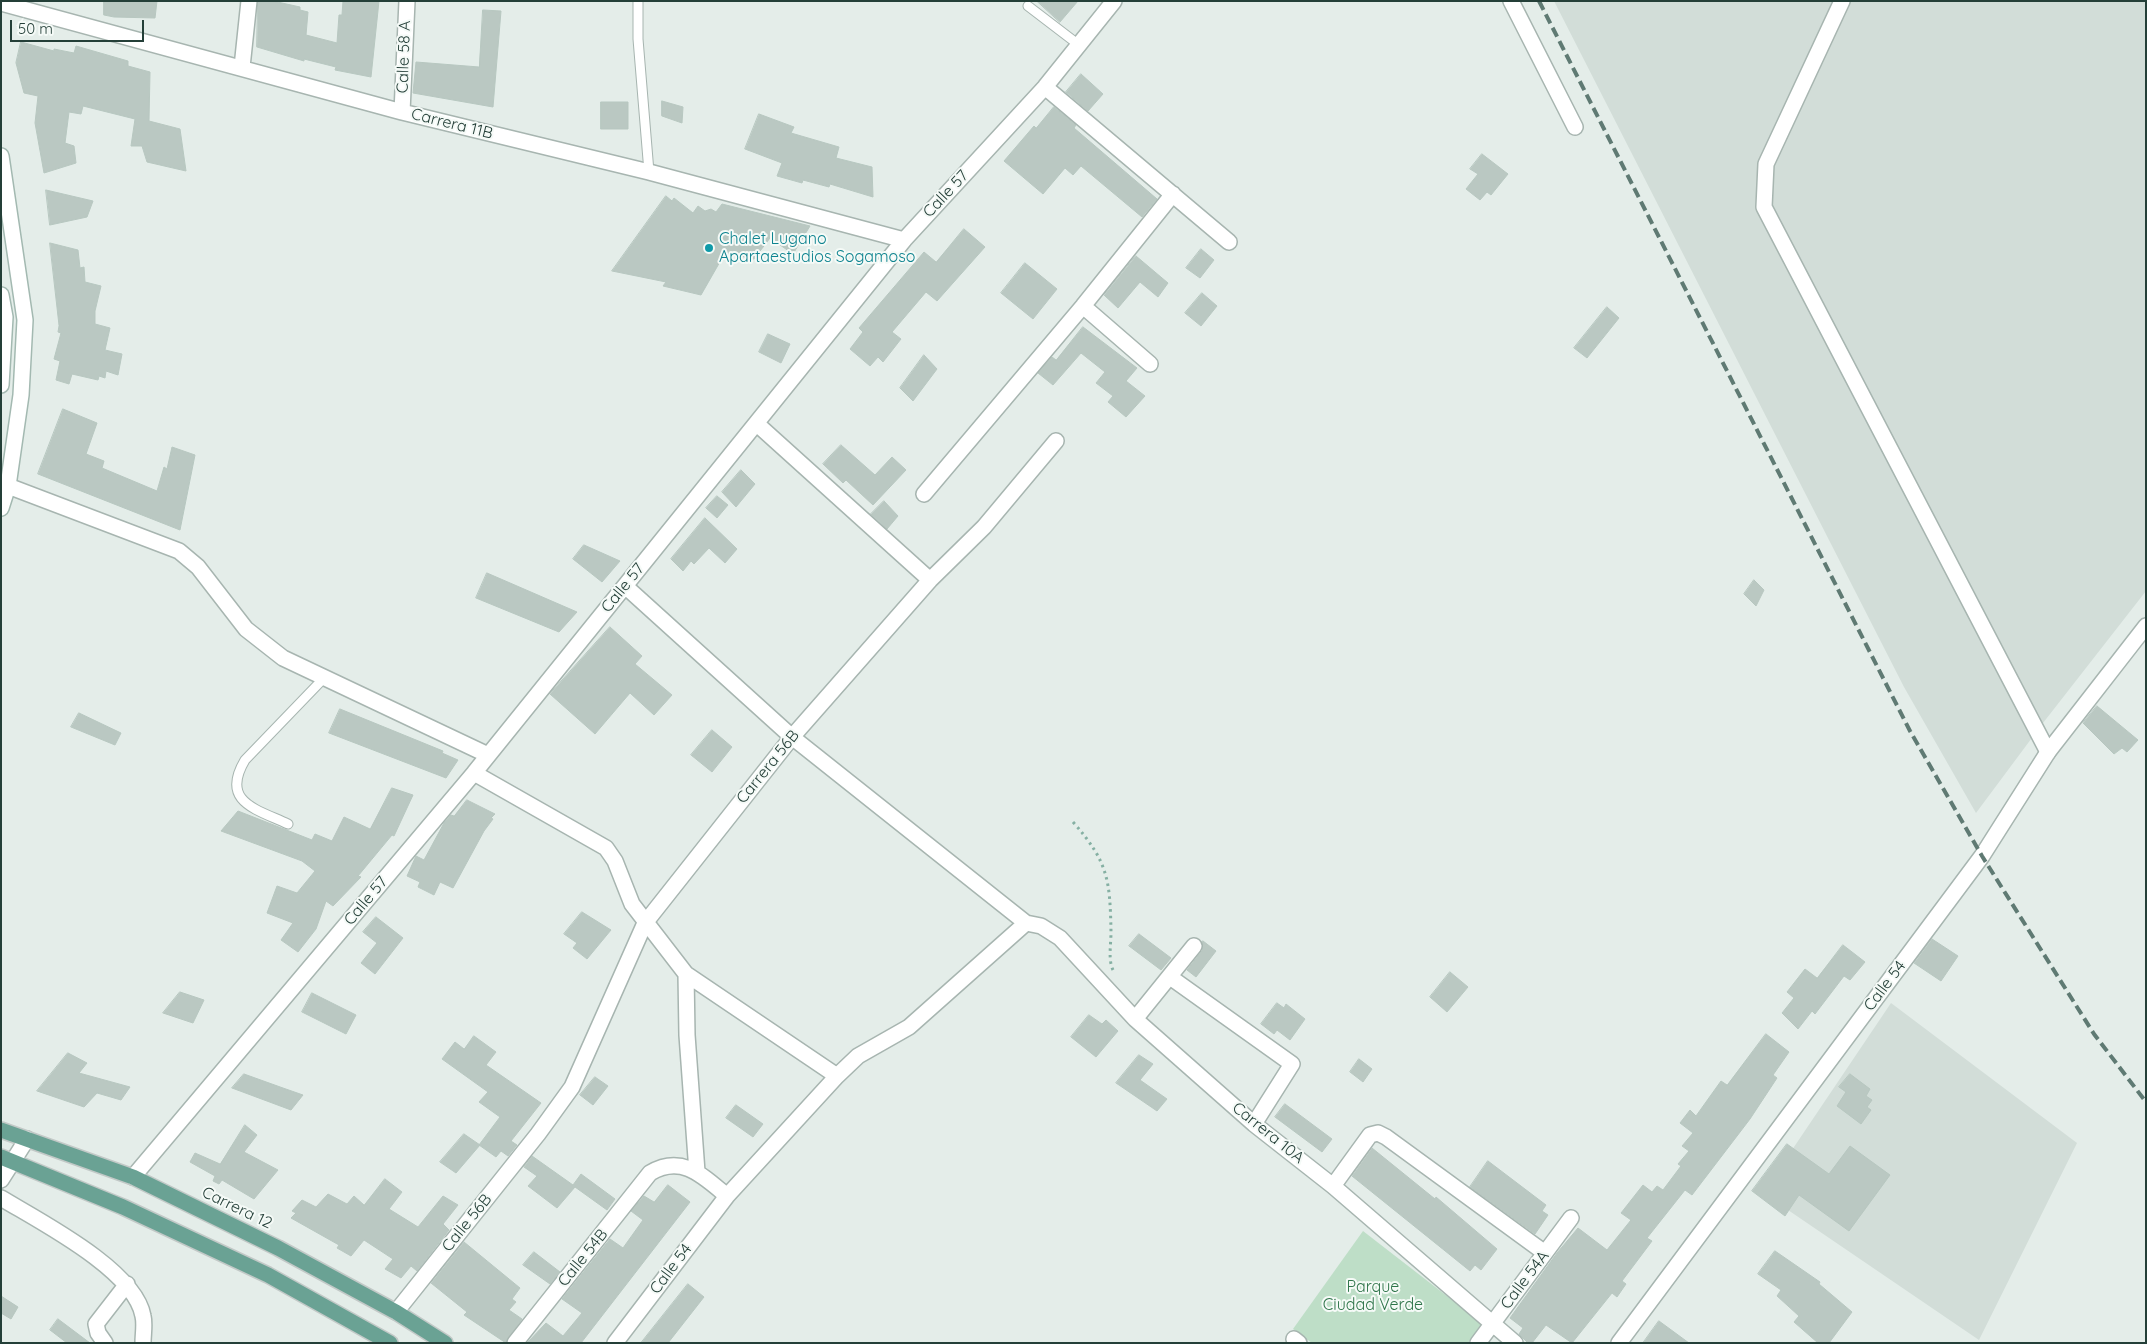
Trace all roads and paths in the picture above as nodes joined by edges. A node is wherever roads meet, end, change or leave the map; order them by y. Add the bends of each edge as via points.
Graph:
1 (249, 1) edge
2 (407, 1) edge
3 (638, 1) edge
4 (1114, 1) edge
5 (1511, 1) edge
6 (1842, 1) edge
7 (1, 3) edge
8 (1028, 6) dead end
9 (1079, 45) junction
10 (242, 68) junction
11 (1045, 87) junction
12 (402, 112) junction
13 (1575, 127) dead end
14 (1, 156) edge
15 (649, 172) junction
16 (1173, 194) junction
17 (904, 240) junction
18 (1229, 242) dead end
19 (1, 295) edge
20 (1083, 306) junction
21 (3, 316) edge
22 (24, 320) junction
23 (1150, 364) dead end
24 (1, 385) edge
25 (757, 424) junction
26 (1056, 441) dead end
27 (8, 486) junction
28 (924, 494) dead end
29 (1, 508) edge
30 (930, 580) junction
31 (625, 586) junction
32 (2146, 626) edge
33 (324, 678) junction
34 (792, 736) junction
35 (2048, 752) junction
36 (488, 755) junction
37 (474, 773) junction
38 (1072, 822) dead end
39 (288, 824) dead end
40 (645, 923) junction
41 (1026, 923) junction
42 (1194, 946) dead end
43 (1114, 973) dead end
44 (686, 974) junction
45 (1170, 977) junction
46 (1136, 1019) junction
47 (837, 1076) junction
48 (1254, 1124) junction
49 (1, 1130) edge
50 (538, 1134) joint
51 (27, 1139) junction
52 (7, 1159) edge
53 (697, 1172) junction
54 (133, 1177) junction
55 (1, 1180) edge
56 (1334, 1186) junction
57 (727, 1196) junction
58 (1, 1198) edge
59 (1571, 1218) dead end
60 (1545, 1253) junction
61 (127, 1284) junction
62 (396, 1312) junction
63 (1492, 1324) junction
64 (105, 1343) edge
65 (144, 1343) edge
66 (390, 1343) edge
67 (445, 1343) edge
68 (515, 1343) edge
69 (615, 1343) edge
70 (1478, 1343) edge
71 (1515, 1343) edge
72 (1619, 1343) edge

1 - 10 street
2 - 12 street, Calle 58 A
3 - 15 lane
4 - 9 street, Calle 57
5 - 13 street
6 - 35 street via 1766,164 1764,207
7 - 10 street, Carrera 11B
8 - 9 lane
9 - 11 street, Calle 57
10 - 12 street, Carrera 11B
11 - 16 street
11 - 17 street, Calle 57
12 - 15 street, Carrera 11B
14 - 22 street
15 - 17 street, Carrera 11B
16 - 18 street
16 - 20 street
17 - 25 street, Calle 57
19 - 21 street
20 - 23 street
20 - 28 street
21 - 22 street
21 - 24 street
22 - 27 street via 21,395
25 - 30 street
25 - 31 street, Calle 57
26 - 30 street, Carrera 56B via 984,527
27 - 29 street
27 - 33 street via 179,551 198,567 246,629 284,658
30 - 34 street, Carrera 56B
31 - 34 street, Carrera 10A
31 - 36 street, Calle 57
32 - 35 street, Calle 54
33 - 36 street
33 - 39 lane via 245,760 237,774 238,795 247,805
34 - 40 street, Carrera 56B
34 - 41 street, Carrera 10A
35 - 72 street, Calle 54 via 1982,856
36 - 37 street, Calle 57
37 - 40 street via 606,848 615,861 632,904
37 - 54 street, Calle 57
38 - 43 path via 1098,854 1105,869
40 - 44 street
40 - 50 street, Carrera 56B via 572,1087
41 - 46 street, Carrera 10A via 1041,926 1060,938
41 - 47 street, Calle 54 via 909,1026 858,1056
42 - 45 street
44 - 47 street
44 - 53 street
45 - 46 street
45 - 48 street via 1292,1064
46 - 48 street, Carrera 10A
47 - 57 street, Calle 54
48 - 56 street, Carrera 10A
49 - 51 main road, Carrera 12
50 - 62 street, Calle 56B
51 - 52 street
51 - 54 main road, Carrera 12
52 - 55 street
52 - 66 main road via 123,1207 268,1275
53 - 57 street
53 - 68 street, Calle 54B via 679,1166 662,1166 650,1173
54 - 62 main road, Carrera 12 via 278,1248
56 - 60 street via 1370,1135 1378,1133
56 - 63 street, Carrera 10A
57 - 69 street, Calle 54
58 - 61 street via 102,1261
59 - 60 street, Calle 54A
60 - 63 street, Calle 54A
61 - 64 street via 96,1324
61 - 65 street via 143,1315
62 - 67 main road, Carrera 12
63 - 70 street, Calle 54A
63 - 71 street, Carrera 10A

